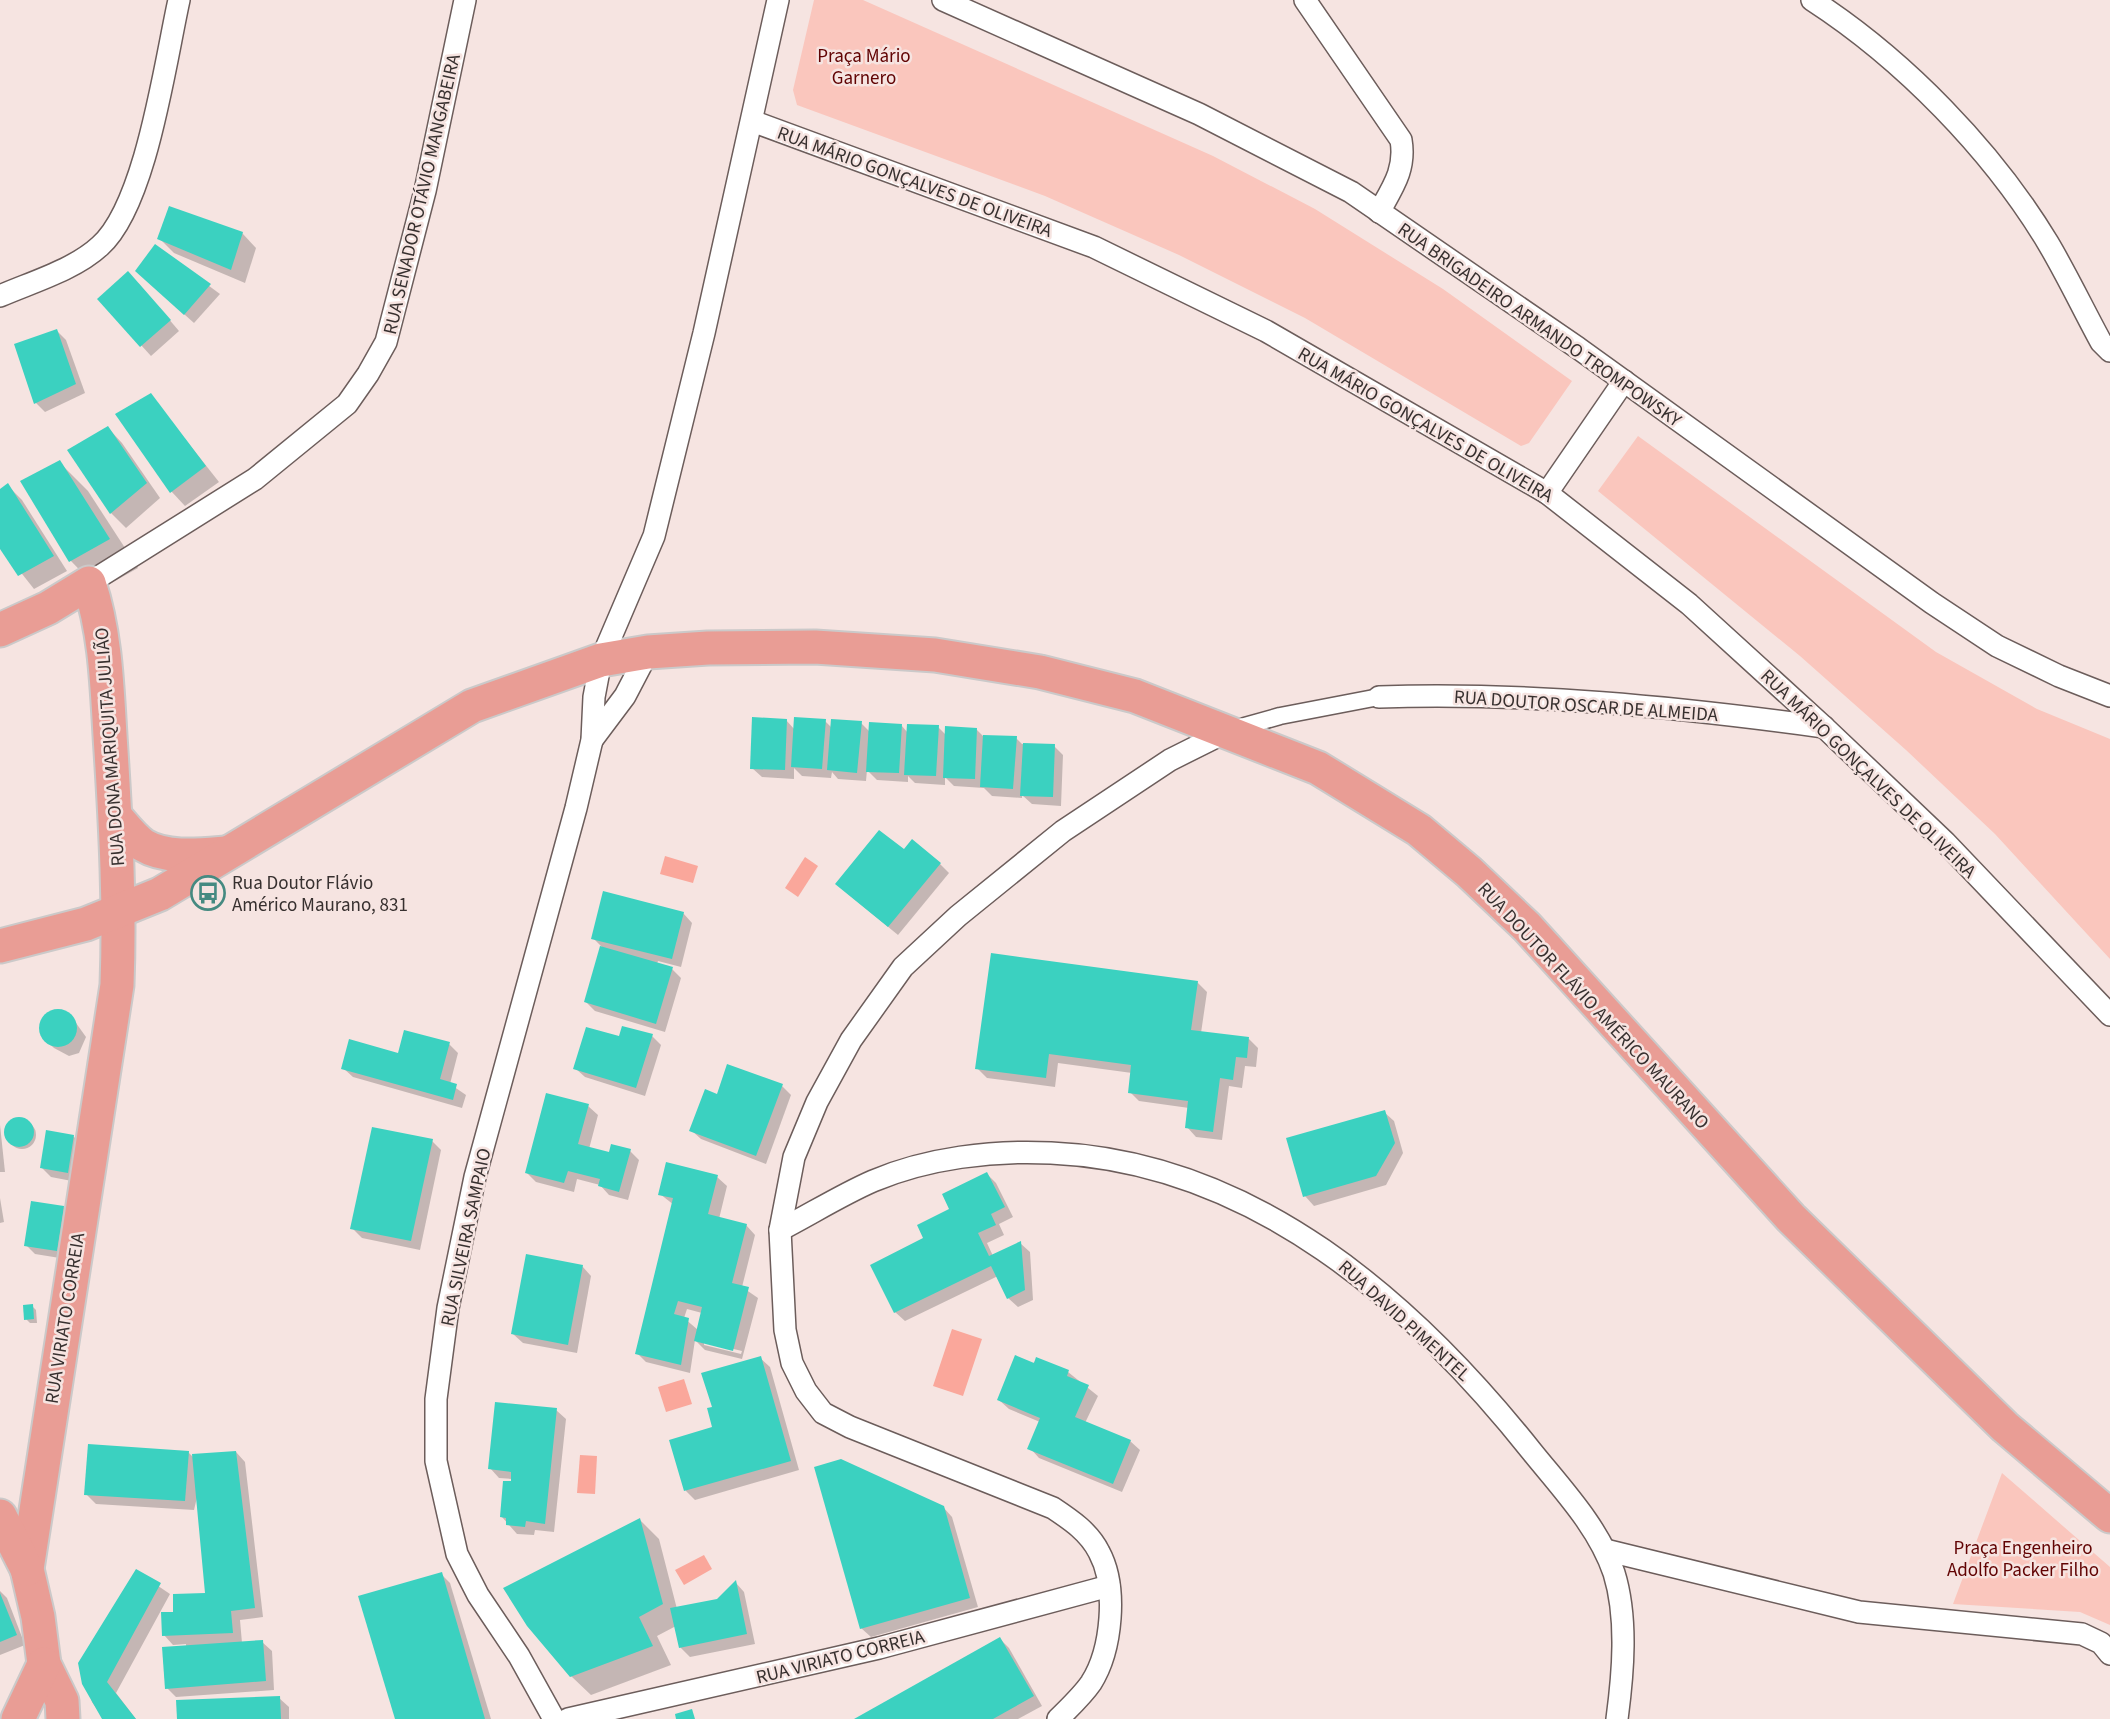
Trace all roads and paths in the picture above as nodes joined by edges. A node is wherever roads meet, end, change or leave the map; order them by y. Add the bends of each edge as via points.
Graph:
1 (179, 0) edge
2 (465, 0) edge
3 (778, 0) edge
4 (943, 0) edge
5 (1305, 0) edge
6 (1812, 0) edge
7 (752, 121) junction
8 (1380, 212) junction
9 (0, 296) edge
10 (2110, 351) edge
11 (1624, 381) junction
12 (1547, 492) junction
13 (129, 558) junction
14 (89, 583) junction
15 (99, 615) junction
16 (0, 630) edge
17 (648, 652) junction
18 (601, 660) junction
19 (2110, 696) edge
20 (1379, 698) joint
21 (1824, 727) junction
22 (1228, 731) junction
23 (592, 740) junction
24 (116, 817) junction
25 (228, 853) junction
26 (120, 913) junction
27 (0, 946) edge
28 (2110, 1015) edge
29 (780, 1230) junction
30 (0, 1516) edge
31 (2110, 1516) edge
32 (1605, 1550) junction
33 (27, 1569) junction
34 (1110, 1586) junction
35 (2110, 1654) edge
36 (44, 1664) junction
37 (18, 1719) edge
38 (63, 1719) edge
39 (554, 1719) edge
40 (568, 1719) edge
41 (1058, 1719) edge
42 (1617, 1719) edge

1 - 9 street via 141,169 118,226 100,247 73,264
2 - 13 street, RUA SENADOR OTÁVIO MANGABEIRA via 425,191 386,342 369,374 347,404 255,479
3 - 7 street, RUA SILVEIRA SAMPAIO
4 - 8 street, RUA BRIGADEIRO ARMANDO TROMPOWSKY via 1199,114 1351,192
5 - 8 street via 1401,140 1400,176
6 - 10 street via 1855,27 1906,72 1981,153 2048,243
7 - 12 street, RUA MÁRIO GONÇALVES DE OLIVEIRA via 1094,247 1266,331
7 - 18 street, RUA SILVEIRA SAMPAIO via 654,536
8 - 11 street, RUA BRIGADEIRO ARMANDO TROMPOWSKY
11 - 12 street
11 - 19 street, RUA BRIGADEIRO ARMANDO TROMPOWSKY via 1997,646
12 - 21 street, RUA MÁRIO GONÇALVES DE OLIVEIRA via 1689,604
13 - 14 street, RUA SENADOR OTÁVIO MANGABEIRA
13 - 15 street, RUA SENADOR OTÁVIO MANGABEIRA
14 - 15 main road, RUA DONA MARIQUITA JULIÃO
14 - 16 main road, RUA SENADOR OTÁVIO MANGABEIRA
15 - 24 main road, RUA DONA MARIQUITA JULIÃO
17 - 18 main road, RUA DOUTOR FLÁVIO AMÉRICO MAURANO
17 - 22 main road, RUA DOUTOR FLÁVIO AMÉRICO MAURANO via 815,647 935,655 1040,672 1135,696
17 - 23 street, RUA SILVEIRA SAMPAIO via 625,696
18 - 23 street, RUA SILVEIRA SAMPAIO
18 - 25 main road, RUA DOUTOR FLÁVIO AMÉRICO MAURANO via 472,706
20 - 21 street, RUA DOUTOR OSCAR DE ALMEIDA via 1470,694 1566,700 1698,710
20 - 22 street, RUA DOUTOR OSCAR DE ALMEIDA via 1280,716
21 - 28 street, RUA MÁRIO GONÇALVES DE OLIVEIRA via 1945,842
22 - 29 street, RUA DOUTOR OSCAR DE ALMEIDA via 1170,760 1063,831 903,967 851,1040 817,1102 794,1157
22 - 31 main road, RUA DOUTOR FLÁVIO AMÉRICO MAURANO via 1318,768 1419,830 1469,872 1527,927 1791,1218 2005,1427
23 - 39 street, RUA SILVEIRA SAMPAIO via 475,1177 448,1308 436,1399 436,1461 457,1554
24 - 25 main road, RUA DOUTOR FLÁVIO AMÉRICO MAURANO via 143,845 159,851
24 - 26 main road, RUA DONA MARIQUITA JULIÃO
25 - 26 main road, RUA DOUTOR FLÁVIO AMÉRICO MAURANO
26 - 27 main road, RUA DOUTOR FLÁVIO AMÉRICO MAURANO
26 - 33 main road, RUA VIRIATO CORREIA via 117,985
29 - 32 street, RUA DAVID PIMENTEL via 875,1180 958,1157 1051,1152 1090,1156 1224,1192 1319,1247 1414,1322 1480,1386
29 - 34 street, RUA DOUTOR OSCAR DE ALMEIDA via 785,1330 792,1363 823,1413 1053,1508 1081,1528 1100,1553
30 - 33 main road
32 - 35 street via 1858,1612 2082,1634 2101,1643
32 - 42 street, RUA DAVID PIMENTEL via 1615,1577 1622,1629
33 - 36 main road, RUA VIRIATO CORREIA
34 - 40 street, RUA VIRIATO CORREIA via 879,1648
34 - 41 street, RUA DOUTOR OSCAR DE ALMEIDA via 1103,1657 1090,1683
36 - 37 main road
36 - 38 main road, RUA VIRIATO CORREIA via 62,1701

